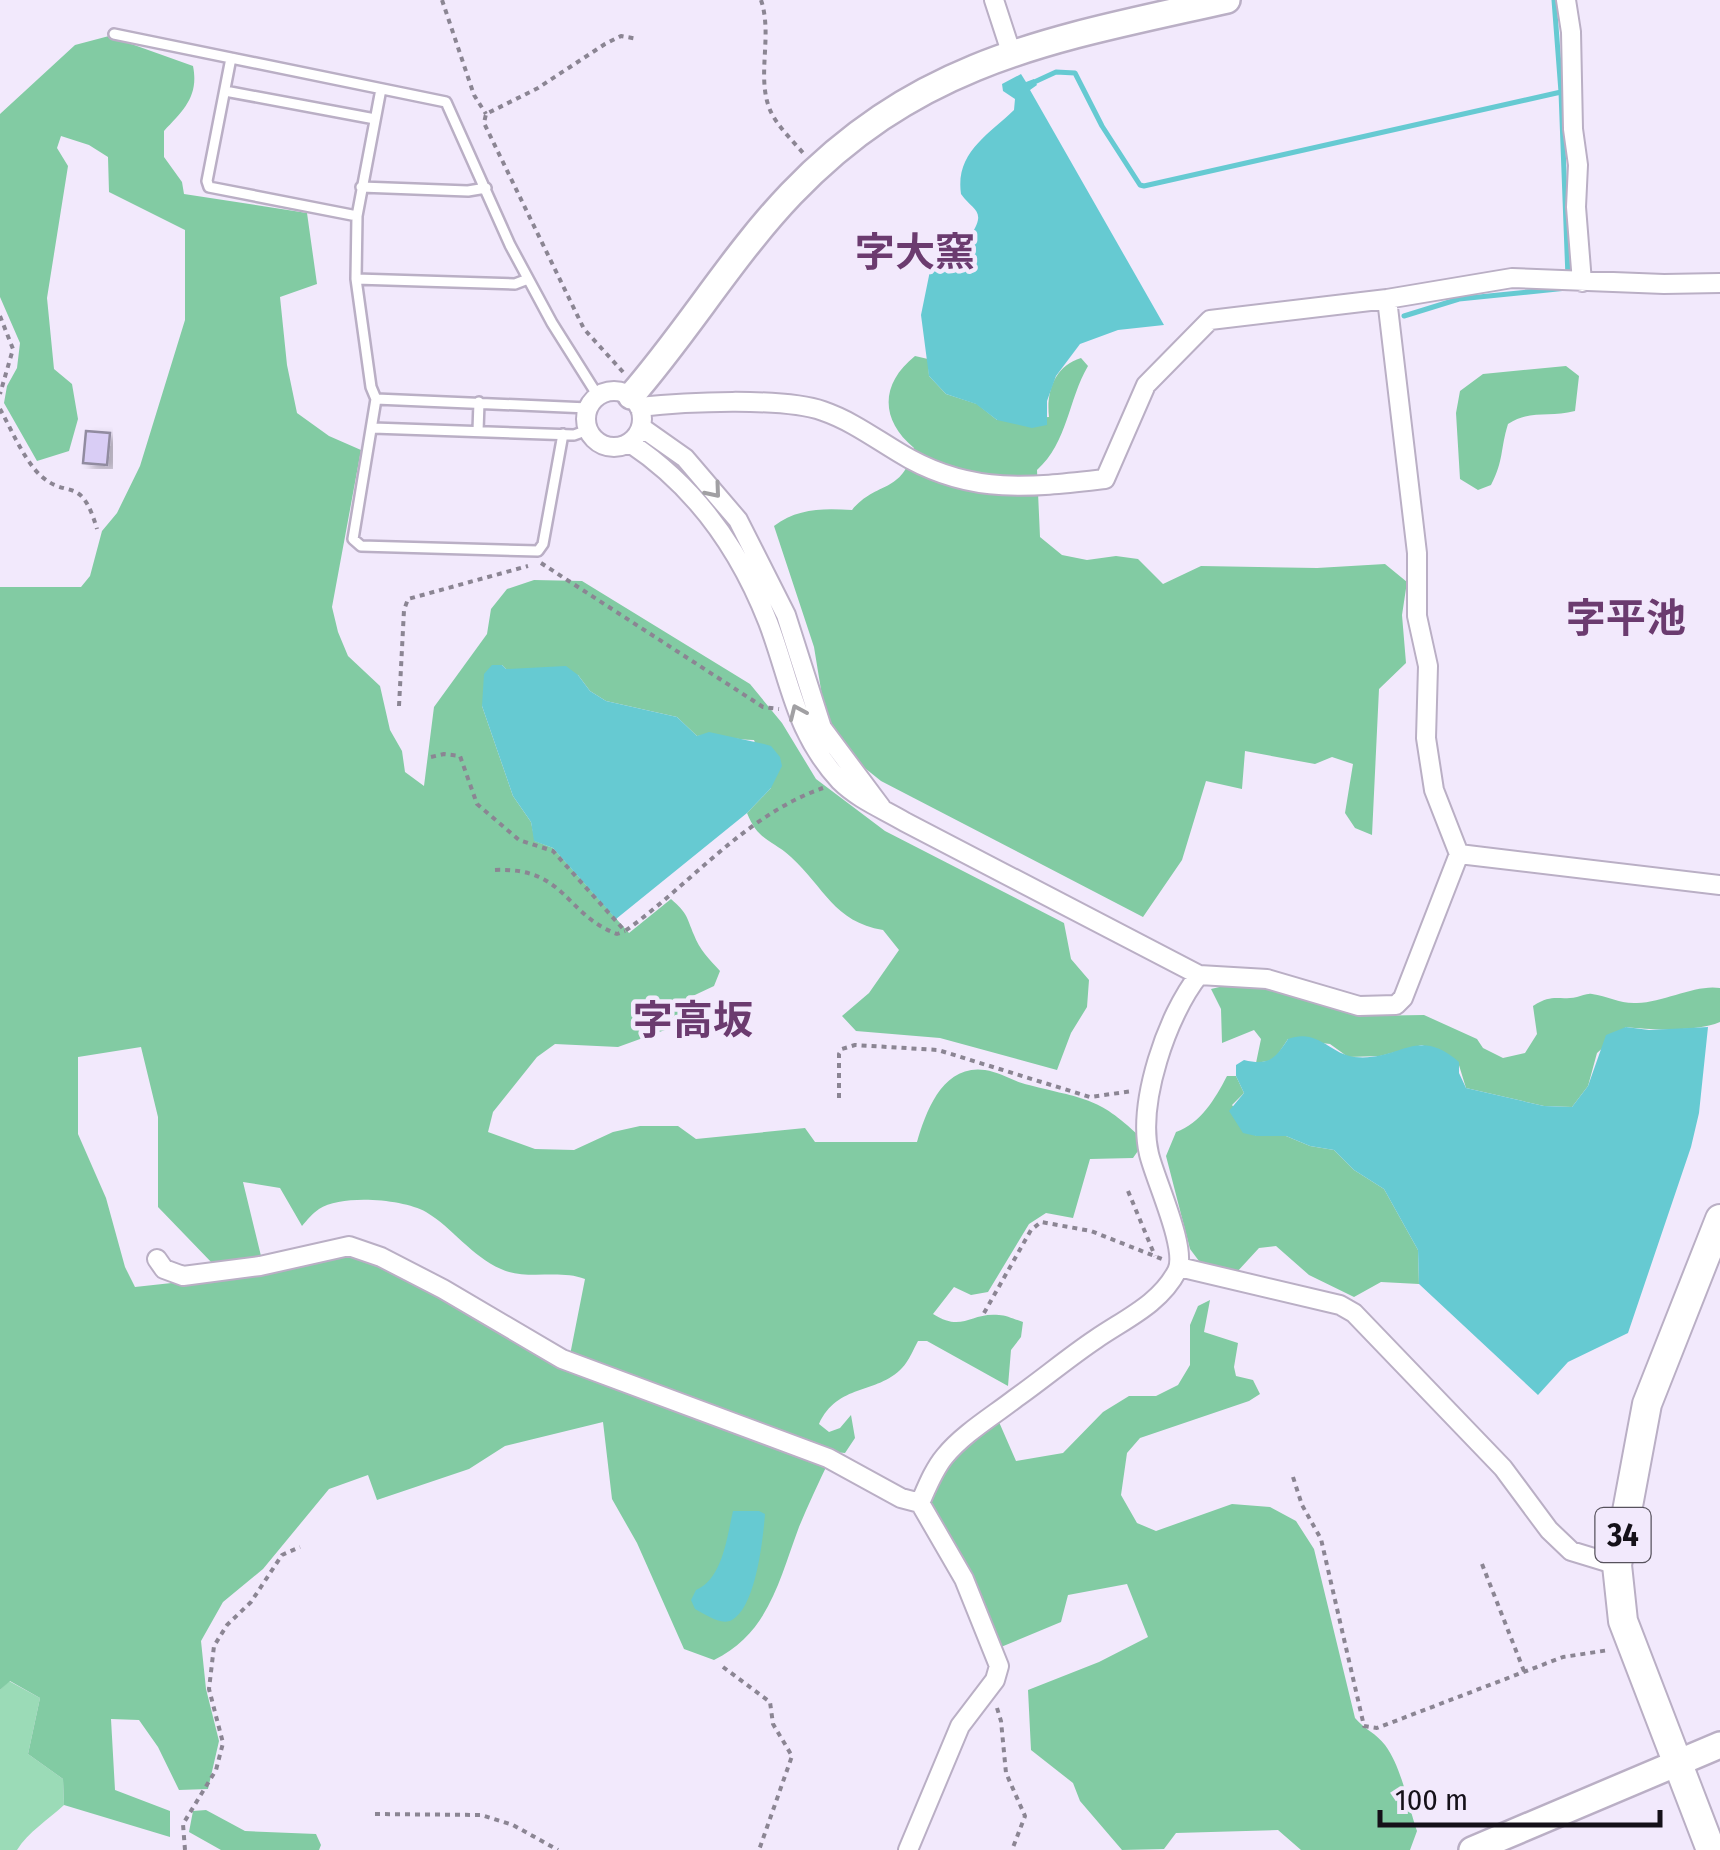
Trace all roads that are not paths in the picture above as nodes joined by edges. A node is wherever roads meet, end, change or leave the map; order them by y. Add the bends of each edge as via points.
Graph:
1 (994, 0) edge
2 (1226, 0) edge
3 (1566, 0) edge
4 (114, 34) dead end
5 (1012, 52) junction
6 (231, 58) junction
7 (381, 89) junction
8 (225, 91) junction
9 (374, 118) junction
10 (361, 187) junction
11 (486, 188) junction
12 (357, 216) junction
13 (356, 279) junction
14 (528, 279) junction
15 (1582, 282) junction
16 (1720, 283) edge
17 (1386, 299) junction
18 (376, 399) junction
19 (630, 399) junction
20 (478, 402) junction
21 (593, 402) junction
22 (373, 428) junction
23 (588, 430) junction
24 (478, 431) junction
25 (563, 434) junction
26 (635, 435) junction
27 (678, 466) junction
28 (779, 600) junction
29 (761, 608) junction
30 (804, 668) junction
31 (784, 674) junction
32 (882, 809) junction
33 (1459, 854) junction
34 (1720, 885) edge
35 (1199, 975) junction
36 (1720, 1219) edge
37 (157, 1258) dead end
38 (1180, 1268) junction
39 (920, 1503) junction
40 (1617, 1565) junction
41 (1720, 1746) edge
42 (1676, 1765) junction
43 (908, 1850) edge
44 (1472, 1850) edge
45 (1711, 1850) edge

1 - 5 street
2 - 5 street
3 - 15 street
4 - 6 lane
5 - 19 street via 911,96 818,168 767,221
6 - 7 lane
6 - 8 lane
7 - 9 lane
7 - 11 lane via 446,102
8 - 9 lane
8 - 12 lane via 210,187
9 - 10 lane
10 - 11 lane
10 - 12 lane
11 - 14 lane
12 - 13 lane
13 - 14 lane
13 - 18 lane
14 - 21 lane
15 - 16 street
15 - 17 street via 1512,278
17 - 19 street via 1210,320 1146,384 1105,479 970,484 912,460 844,419 796,404
17 - 33 street via 1417,553 1416,616 1428,666 1426,738 1434,790
18 - 20 lane
18 - 22 lane
19 - 21 street via 612,391
19 - 26 street
20 - 21 lane
20 - 24 lane
21 - 23 street
22 - 24 lane
22 - 25 lane via 352,530 362,546 538,551
23 - 25 lane
23 - 26 street via 608,448
24 - 25 lane
26 - 27 street
27 -> 28 street via 738,520
27 - 29 street
28 - 29 street
28 - 30 street
29 - 31 street
30 - 31 street
30 - 32 street via 822,728
32 -> 31 street via 857,796 819,753
32 - 35 street
33 - 34 street
33 - 35 street via 1396,1005 1359,1006 1267,978
35 - 38 street via 1185,992 1150,1087 1148,1151
36 - 40 main road, 34 via 1648,1404
37 - 39 street via 183,1276 349,1246 443,1289 562,1359 828,1458
38 - 39 street via 1160,1294 948,1452
38 - 40 street via 1354,1313 1503,1468 1549,1530 1571,1551
39 - 43 street via 964,1578 999,1666 960,1726
40 - 42 main road, 34 via 1623,1621
41 - 42 street
42 - 44 street
42 - 45 main road, 34

